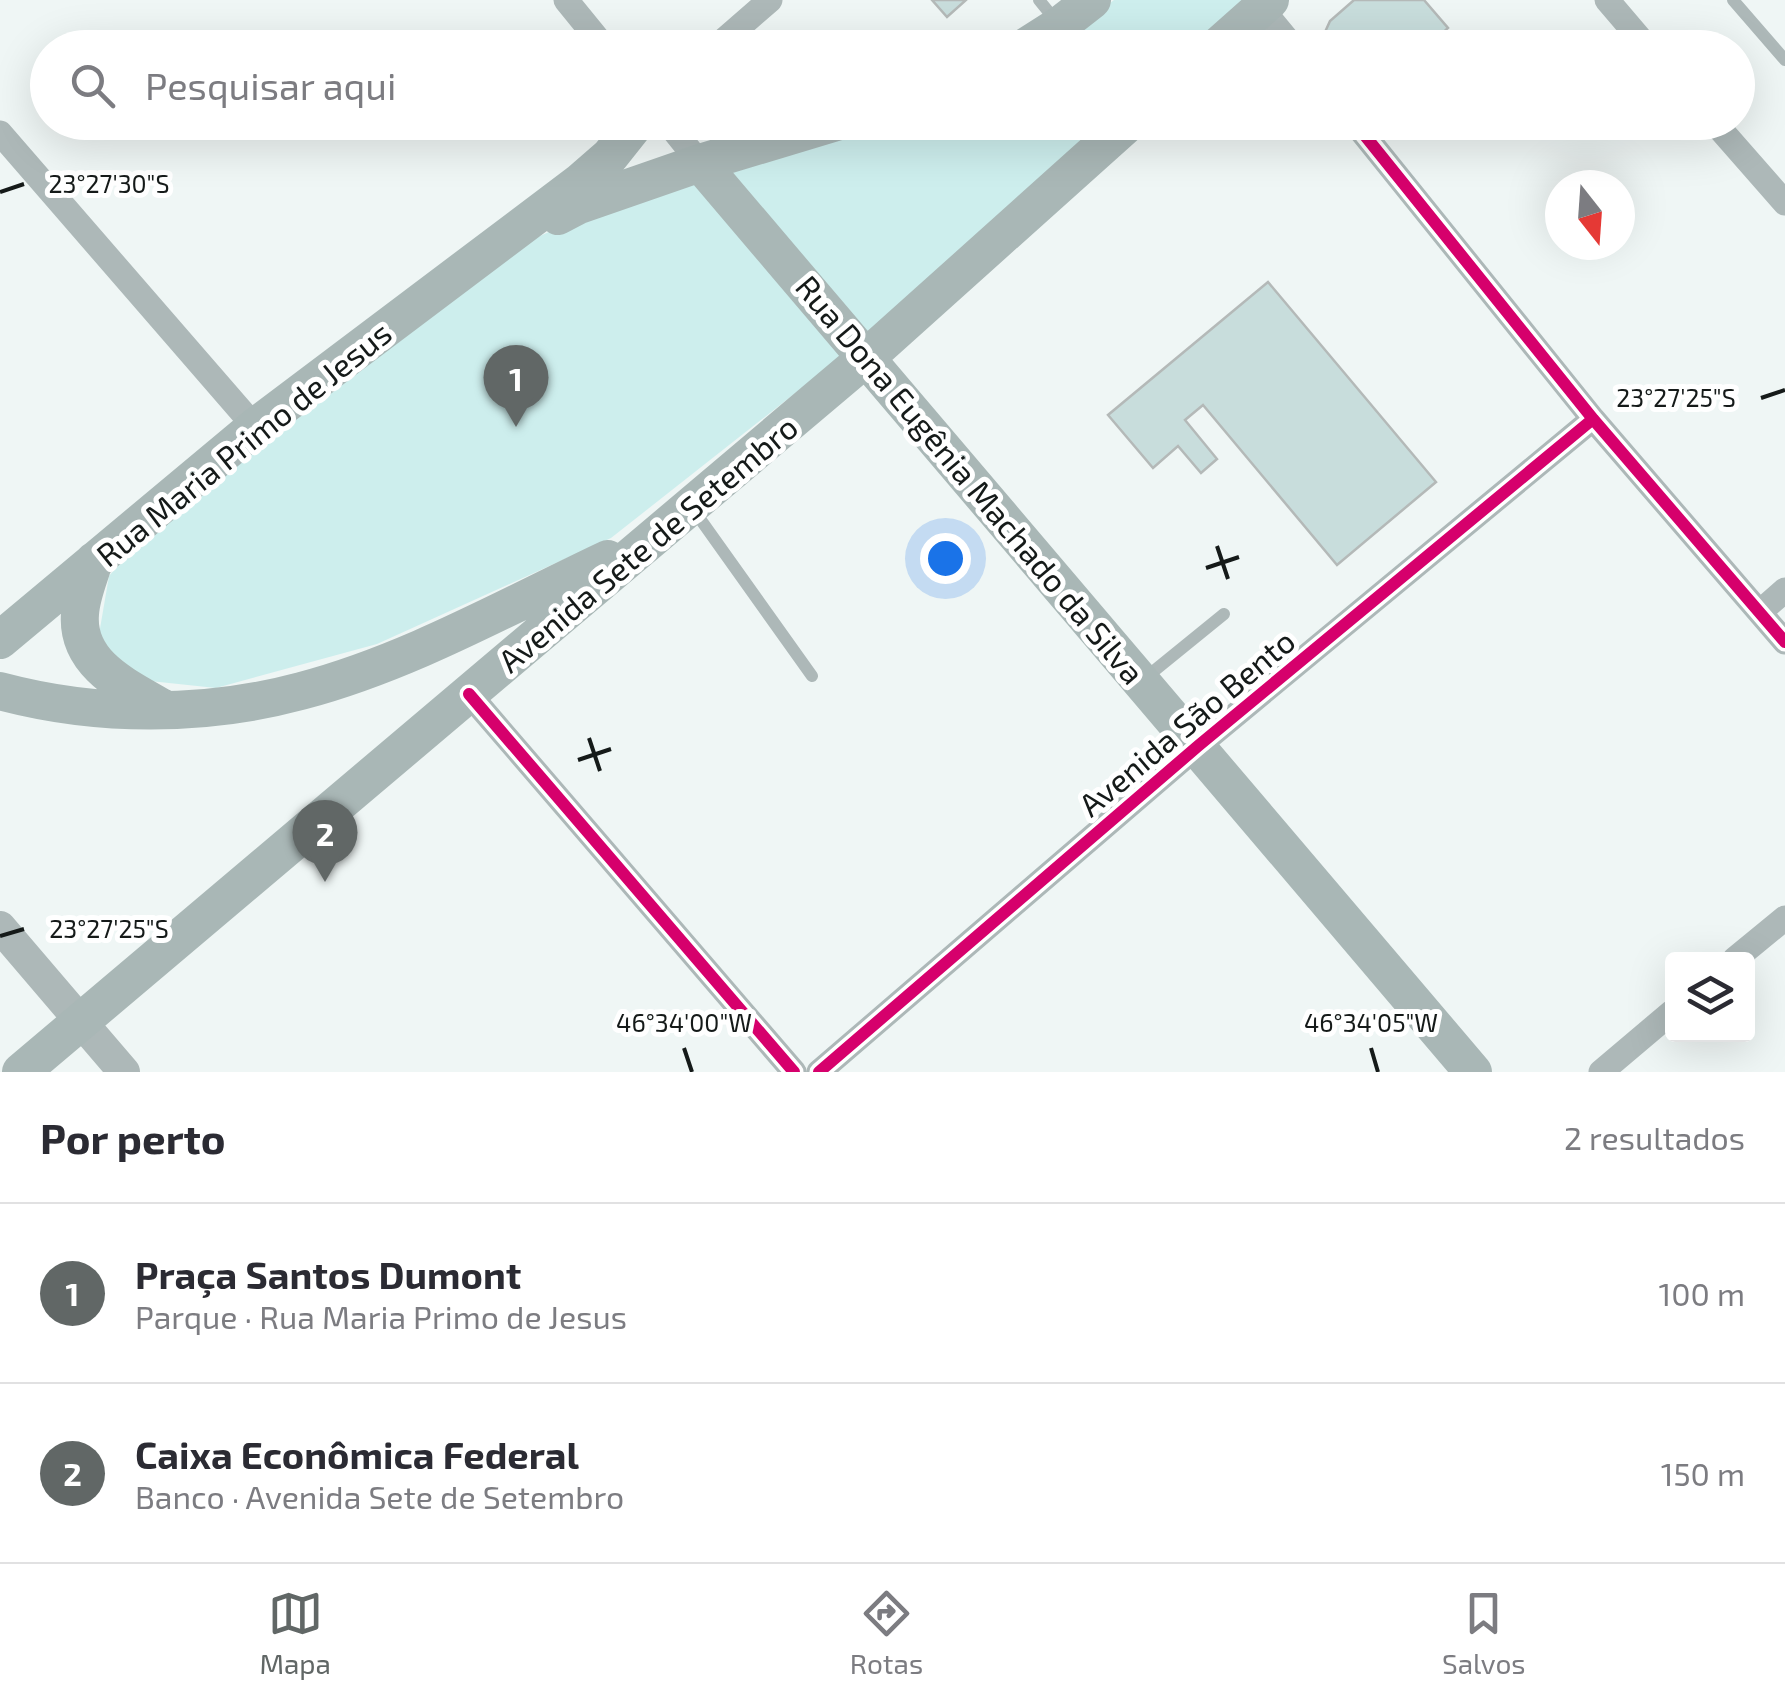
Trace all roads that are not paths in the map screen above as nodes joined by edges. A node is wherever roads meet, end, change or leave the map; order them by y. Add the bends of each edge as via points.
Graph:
1 (566, 0) edge
2 (770, 0) edge
3 (1092, 0) edge
4 (1607, 0) edge
5 (1734, 0) edge
6 (1266, 4) edge
7 (1049, 13) edge
8 (590, 30) edge
9 (735, 30) edge
10 (1236, 30) edge
11 (1283, 30) edge
12 (1633, 30) edge
13 (1785, 60) edge
14 (0, 133) edge
15 (623, 140) edge
16 (681, 140) edge
17 (776, 140) edge
18 (1109, 140) edge
19 (1368, 140) edge
20 (1730, 140) edge
21 (700, 163) junction
22 (1785, 203) edge
23 (489, 251) junction
24 (867, 357) junction
25 (1593, 419) junction
26 (254, 426) junction
27 (691, 507) junction
28 (656, 536) junction
29 (94, 561) junction
30 (1785, 590) edge
31 (1760, 612) junction
32 (1224, 614) dead end
33 (1, 638) edge
34 (1785, 642) edge
35 (812, 676) dead end
36 (1143, 680) junction
37 (0, 691) edge
38 (469, 694) junction
39 (170, 713) junction
40 (1198, 746) junction
41 (1785, 918) edge
42 (0, 927) edge
43 (1745, 952) edge
44 (1665, 1018) edge
45 (80, 1021) junction
46 (22, 1072) edge
47 (124, 1072) edge
48 (794, 1072) edge
49 (819, 1072) edge
50 (1473, 1072) edge
51 (1600, 1072) edge

1 - 8 street
2 - 9 street
3 - 7 main road
4 - 12 street
5 - 13 lane
6 - 10 main road
6 - 11 street
14 - 26 street
15 - 23 main road
16 - 21 street
17 - 21 main road
18 - 24 main road, Avenida Sete de Setembro
19 - 25 street
20 - 22 street
21 - 23 main road via 580,205
21 - 24 main road, Rua Dona Eugênia Machado da Silva
23 - 26 main road, Rua Maria Primo de Jesus
24 - 27 main road, Avenida Sete de Setembro
24 - 36 main road, Rua Dona Eugênia Machado da Silva
25 - 31 street
25 - 40 street, Avenida São Bento
26 - 29 main road, Rua Maria Primo de Jesus
27 - 28 main road, Avenida Sete de Setembro
27 - 35 lane
28 - 38 main road, Avenida Sete de Setembro
28 - 39 main road via 406,655 300,692
29 - 33 main road, Rua Maria Primo de Jesus
29 - 39 main road via 80,633 106,675
30 - 31 street
31 - 34 street
32 - 36 lane
36 - 40 main road, Rua Dona Eugênia Machado da Silva
37 - 39 main road via 37,701
38 - 45 main road, Avenida Sete de Setembro
38 - 48 street
40 - 49 street, Avenida São Bento
40 - 50 main road, Rua Dona Eugênia Machado da Silva
41 - 43 street
42 - 45 street
44 - 51 street
45 - 46 main road, Avenida Sete de Setembro
45 - 47 street

